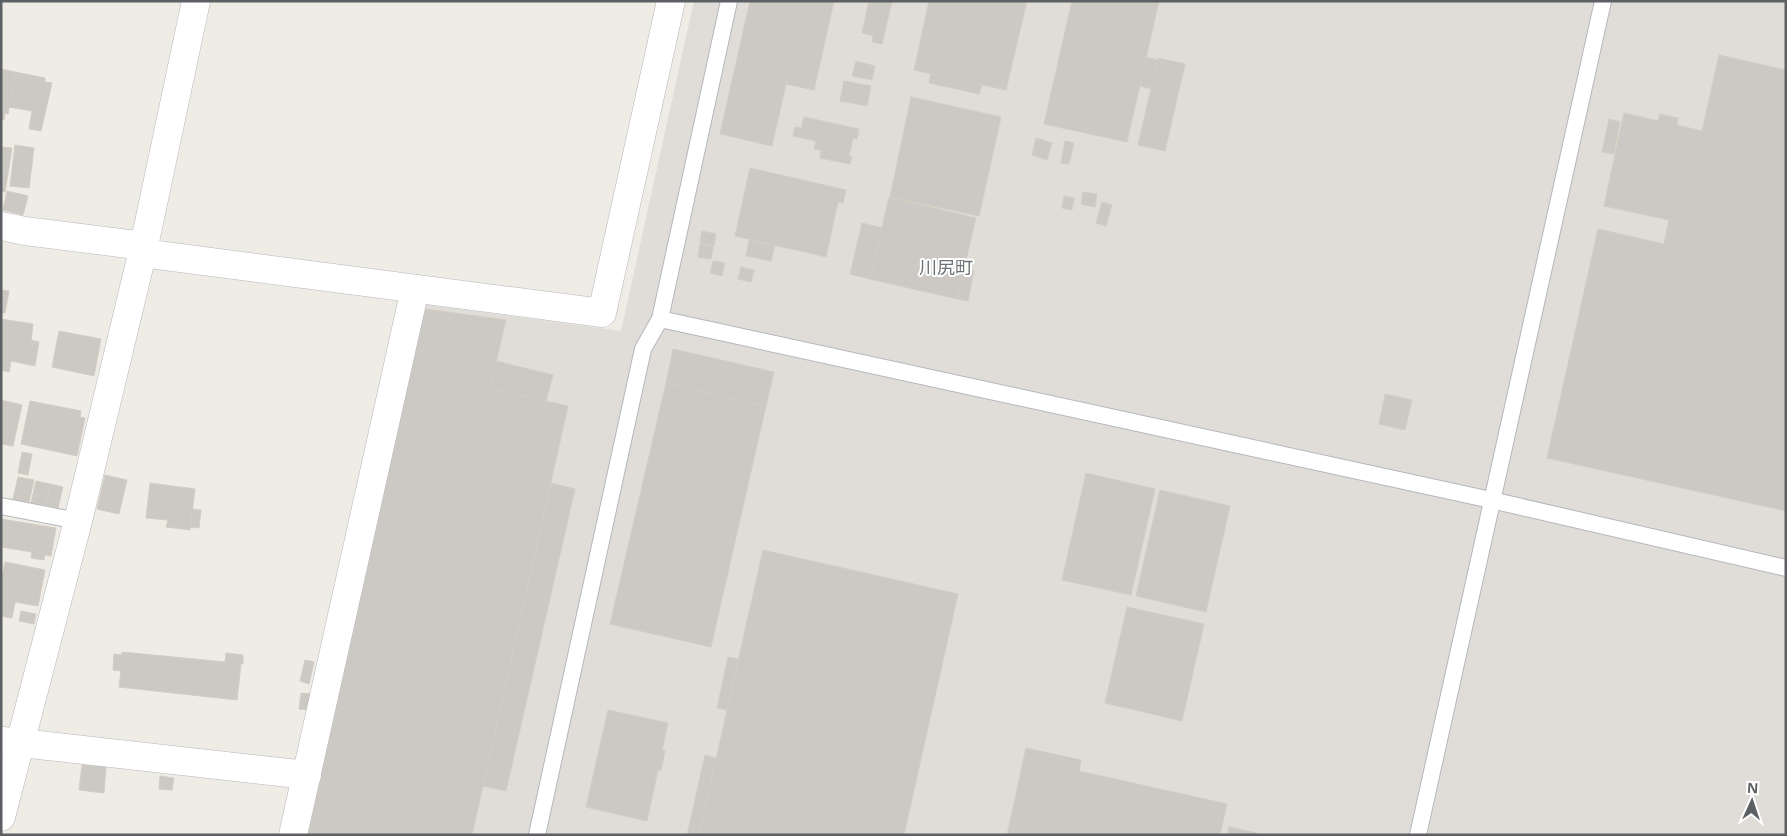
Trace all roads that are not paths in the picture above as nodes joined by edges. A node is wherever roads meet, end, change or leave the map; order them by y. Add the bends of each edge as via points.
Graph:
1 (196, 1) edge
2 (671, 1) edge
3 (729, 1) edge
4 (1603, 1) edge
5 (1, 226) edge
6 (143, 250) junction
7 (416, 289) junction
8 (660, 319) junction
9 (1492, 500) junction
10 (1, 506) edge
11 (78, 521) junction
12 (1786, 568) edge
13 (11, 742) edge
14 (307, 775) junction
15 (1, 817) edge
16 (293, 835) edge
17 (536, 835) edge
18 (1418, 835) edge

1 - 6 street
2 - 7 street via 602,313
3 - 8 lane
4 - 9 lane
5 - 6 street
6 - 7 street
6 - 11 street
7 - 14 street
8 - 9 lane
8 - 17 lane via 643,349
9 - 12 lane
9 - 18 lane
10 - 11 lane
11 - 13 street
13 - 14 street
13 - 15 street
14 - 16 street

